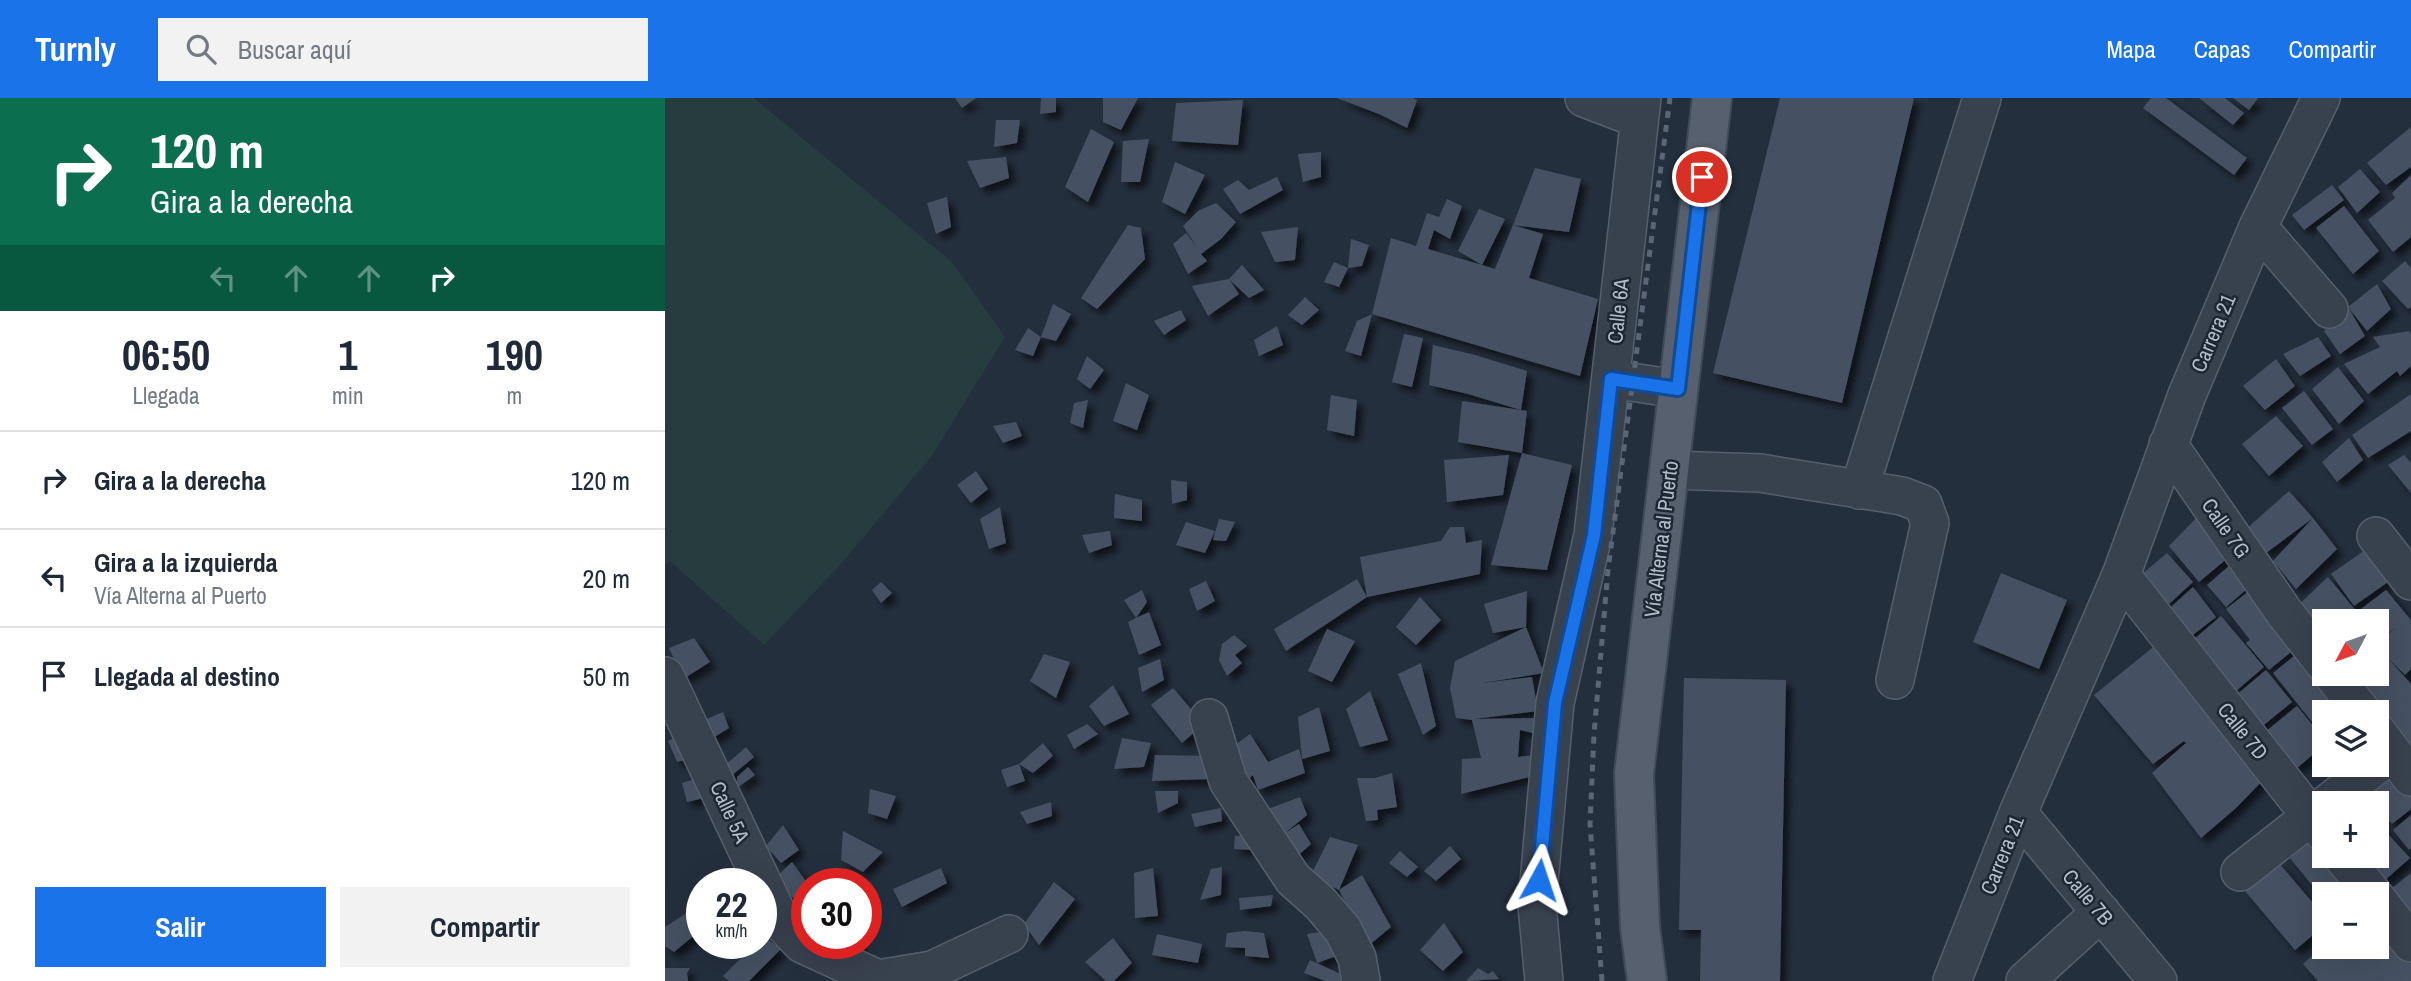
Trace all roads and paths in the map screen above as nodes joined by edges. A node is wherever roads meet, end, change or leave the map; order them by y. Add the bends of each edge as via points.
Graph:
1 (1584, 98) edge
2 (1711, 98) edge
3 (1982, 98) edge
4 (2321, 98) edge
5 (1641, 108) edge
6 (2258, 227) junction
7 (2329, 309) dead end
8 (1611, 379) junction
9 (1678, 389) junction
10 (2168, 444) junction
11 (1669, 470) junction
12 (1859, 490) junction
13 (2376, 536) dead end
14 (2121, 575) junction
15 (2411, 581) edge
16 (2312, 648) edge
17 (665, 676) edge
18 (1895, 680) dead end
19 (2342, 686) edge
20 (2353, 700) edge
21 (1209, 718) dead end
22 (2393, 754) edge
23 (2350, 791) edge
24 (2312, 803) edge
25 (2018, 813) junction
26 (2312, 822) edge
27 (2351, 868) edge
28 (2240, 872) dead end
29 (2363, 882) edge
30 (2101, 912) junction
31 (2389, 915) edge
32 (1009, 934) dead end
33 (2411, 943) edge
34 (878, 980) edge
35 (1361, 981) edge
36 (1544, 981) edge
37 (1647, 981) edge
38 (1952, 981) edge
39 (2025, 981) edge
40 (2158, 981) edge

1 - 5 street
2 - 9 main road, Vía Alterna al Puerto
3 - 12 street
4 - 6 street, Carrera 21
5 - 8 street, Calle 6A
6 - 7 street
6 - 10 street, Carrera 21
8 - 9 street
8 - 36 street, Calle 6A via 1594,535 1555,703 1537,905
9 - 11 main road, Vía Alterna al Puerto
10 - 14 street, Carrera 21
10 - 16 street, Calle 7G
11 - 12 street via 1760,473
11 - 37 main road, Vía Alterna al Puerto via 1634,774 1640,927
12 - 18 street via 1902,496 1923,505 1930,523
13 - 15 street
14 - 24 street, Calle 7D via 2162,630
14 - 25 street, Carrera 21
17 - 34 street, Calle 5A via 781,922 802,944
19 - 20 street
21 - 35 street via 1228,781 1293,879 1343,930 1357,958
22 - 23 street
25 - 30 street, Calle 7B
25 - 38 street, Carrera 21
26 - 28 street
27 - 29 street
30 - 39 street
30 - 40 street, Calle 7B
31 - 33 street
32 - 34 street via 932,970

